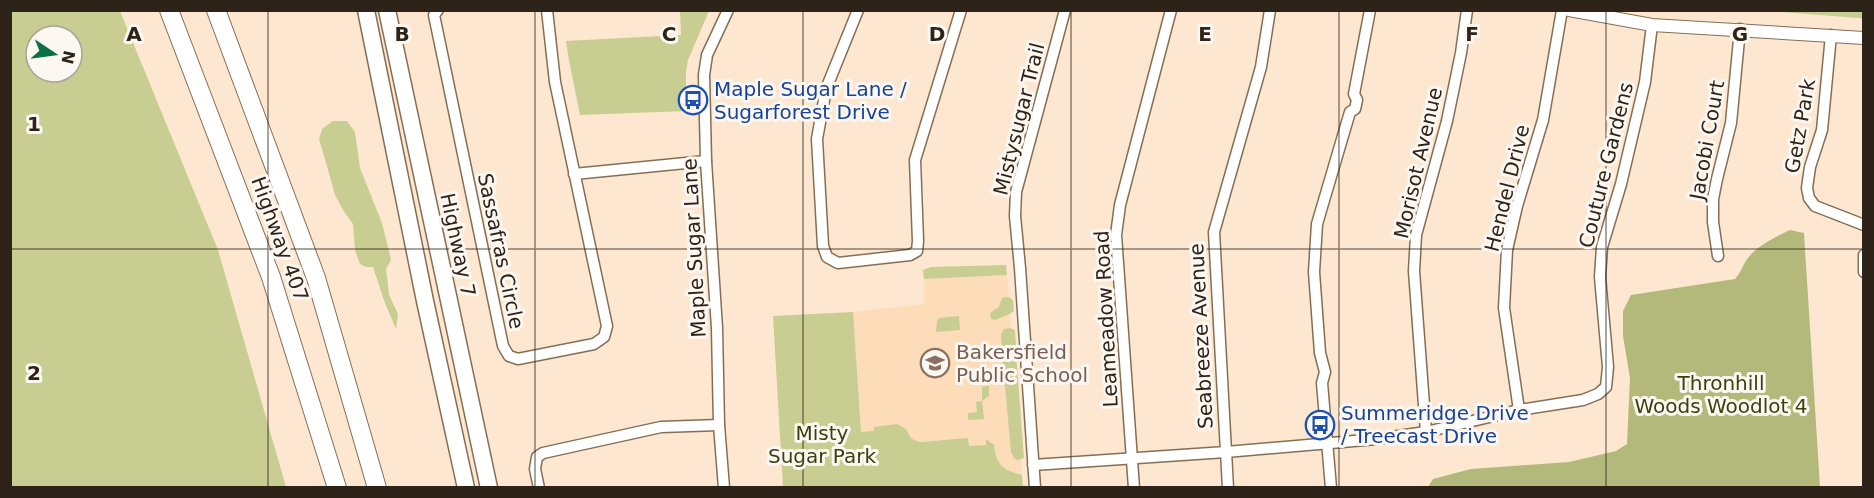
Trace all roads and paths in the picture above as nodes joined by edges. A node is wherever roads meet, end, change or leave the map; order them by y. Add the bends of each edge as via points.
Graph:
1 (169, 10) edge
2 (366, 10) edge
3 (387, 10) edge
4 (394, 10) edge
5 (438, 10) edge
6 (547, 10) edge
7 (728, 10) edge
8 (858, 10) edge
9 (961, 10) edge
10 (1065, 10) edge
11 (1171, 10) edge
12 (1270, 10) edge
13 (1467, 10) edge
14 (1562, 10) edge
15 (1569, 10) edge
16 (1369, 12) edge
17 (218, 14) edge
18 (1652, 25) junction
19 (1740, 29) junction
20 (391, 34) junction
21 (1831, 35) junction
22 (1863, 38) edge
23 (706, 161) junction
24 (574, 174) junction
25 (1863, 225) edge
26 (1863, 255) edge
27 (1718, 256) dead end
28 (1863, 272) edge
29 (1519, 410) junction
30 (719, 425) junction
31 (1426, 432) junction
32 (1328, 443) junction
33 (1226, 452) junction
34 (1132, 458) junction
35 (1033, 465) junction
36 (337, 488) edge
37 (377, 488) edge
38 (466, 488) edge
39 (489, 488) edge
40 (539, 488) edge
41 (724, 488) edge
42 (1035, 488) edge
43 (1134, 488) edge
44 (1228, 488) edge
45 (1331, 488) edge

1 - 36 highway, Highway 407 via 272,277
2 - 38 main road
3 - 20 main road, Highway 7
4 - 20 main road
5 - 24 street, Sassafras Circle via 434,15 502,346 509,356 518,359 594,344 604,337 607,326
6 - 24 street, Sassafras Circle via 555,82
7 - 23 street, Maple Sugar Lane via 707,55 704,75
8 - 9 street via 826,89 817,139 824,246 827,257 838,263 917,251 915,160
10 - 35 street, Mistysugar Trail via 1016,192
11 - 34 street, Leameadow Road via 1120,205 1116,235
12 - 33 street, Seabreeze Avenue via 1261,67 1214,232
13 - 31 street, Morisot Avenue via 1447,121 1416,235 1414,272
14 - 29 street, Hendel Drive via 1543,120 1507,250 1504,308
15 - 18 street
16 - 32 street via 1354,94 1355,109 1350,112 1317,224 1314,272
17 - 37 highway, Highway 407 via 316,278
18 - 19 street
18 - 29 street, Couture Gardens via 1645,82 1602,247 1606,387 1583,400
19 - 21 street
19 - 27 street, Jacobi Court via 1731,123 1713,199
20 - 39 main road, Highway 7
21 - 22 street
21 - 25 street, Getz Park via 1822,130 1807,188 1815,206
23 - 24 street
23 - 30 street, Maple Sugar Lane
26 - 28 street
29 - 31 street, Couture Gardens
30 - 40 street via 661,427 543,453 537,457 535,469
30 - 41 street, Maple Sugar Lane
31 - 32 street, Couture Gardens
32 - 33 street, Couture Gardens
32 - 45 street
33 - 34 street, Couture Gardens
33 - 44 street, Seabreeze Avenue
34 - 35 street, Couture Gardens
34 - 43 street, Leameadow Road
35 - 42 street, Mistysugar Trail

